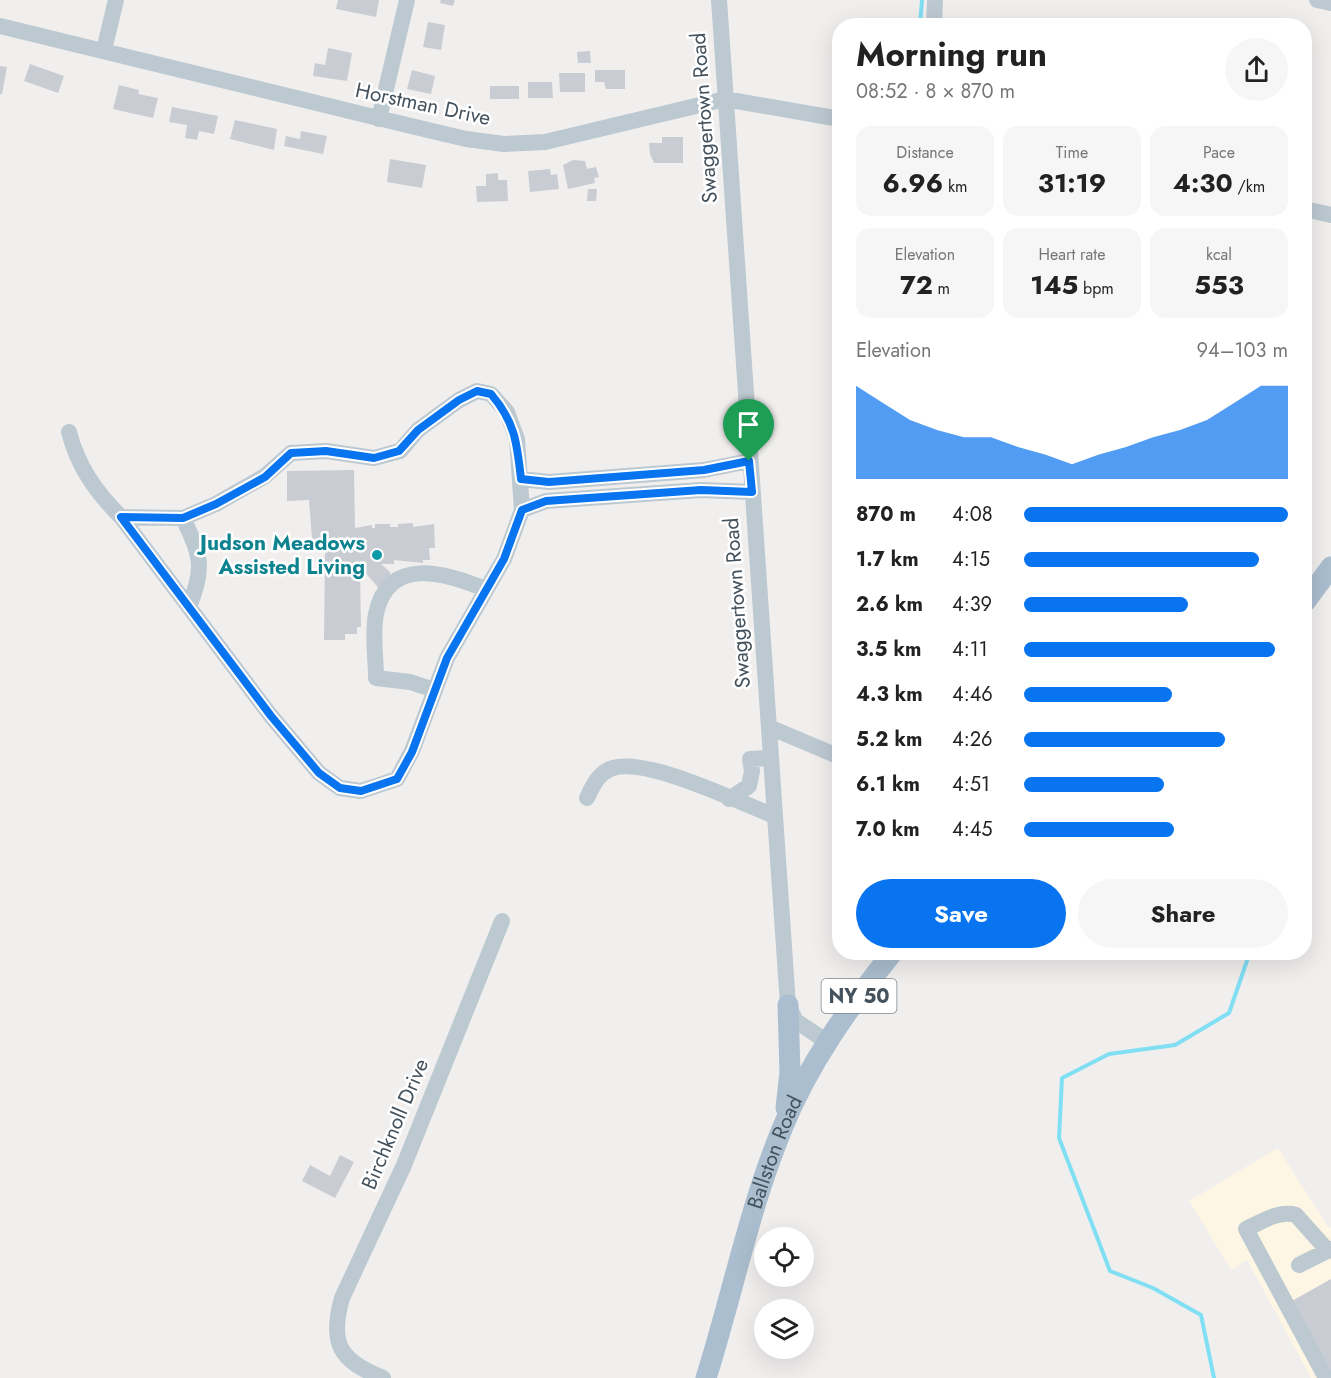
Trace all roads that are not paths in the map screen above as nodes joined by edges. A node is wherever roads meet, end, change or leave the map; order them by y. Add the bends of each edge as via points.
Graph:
1 (116, 0) edge
2 (407, 0) edge
3 (719, 0) edge
4 (935, 0) edge
5 (1317, 0) edge
6 (1331, 3) edge
7 (934, 18) edge
8 (0, 26) edge
9 (104, 50) junction
10 (724, 99) junction
11 (832, 118) edge
12 (379, 119) junction
13 (1312, 211) edge
14 (1331, 215) edge
15 (69, 432) dead end
16 (749, 461) junction
17 (521, 479) junction
18 (752, 492) junction
19 (522, 510) junction
20 (121, 517) junction
21 (183, 518) junction
22 (1331, 567) edge
23 (486, 589) junction
24 (1312, 593) edge
25 (189, 607) junction
26 (435, 690) junction
27 (769, 727) junction
28 (832, 754) edge
29 (771, 758) junction
30 (587, 798) dead end
31 (729, 799) junction
32 (775, 816) junction
33 (502, 921) dead end
34 (887, 960) edge
35 (789, 1005) junction
36 (826, 1041) junction
37 (782, 1129) junction
38 (1329, 1250) edge
39 (1299, 1265) dead end
40 (383, 1378) edge
41 (706, 1378) edge
42 (1326, 1378) edge

1 - 9 street
2 - 12 street
3 - 10 street, Swaggertown Road
4 - 7 street
5 - 6 street
8 - 9 street, Horstman Drive
9 - 12 street, Horstman Drive
10 - 11 street, Horstman Drive
10 - 12 street, Horstman Drive via 535,142 504,144
10 - 16 street, Swaggertown Road
13 - 14 street
15 - 20 street via 75,457 97,493
16 - 17 street via 704,470 549,482
16 - 18 street, Swaggertown Road
17 - 19 street
17 - 21 street via 517,439 507,412 491,394 477,391 418,430 399,451 374,458 326,451 291,453 265,477
18 - 19 street via 701,490 546,501
18 - 27 street, Swaggertown Road
19 - 23 street via 504,559
20 - 21 street
20 - 25 street
21 - 25 street via 196,545 201,578
22 - 24 main road
23 - 26 street via 447,658
23 - 26 street via 439,573 408,573 380,600 376,616 376,678
25 - 26 street via 271,716 319,773 340,788 361,791 397,779 412,752
27 - 28 street
27 - 29 street, Swaggertown Road
29 - 31 street via 750,759 749,786
29 - 32 street, Swaggertown Road
30 - 31 street via 594,783 614,767 668,774
31 - 32 street
32 - 35 street, Swaggertown Road
33 - 40 street, Birchknoll Drive via 404,1165 336,1319 337,1344 352,1364
34 - 36 main road, Ballston Road / NY 50
35 - 36 street via 796,1021
35 - 37 main road via 789,1097
36 - 37 main road, Ballston Road / NY 50
37 - 41 main road, Ballston Road / NY 50 via 748,1228
38 - 39 street
38 - 42 street via 1296,1215 1289,1213 1246,1229

